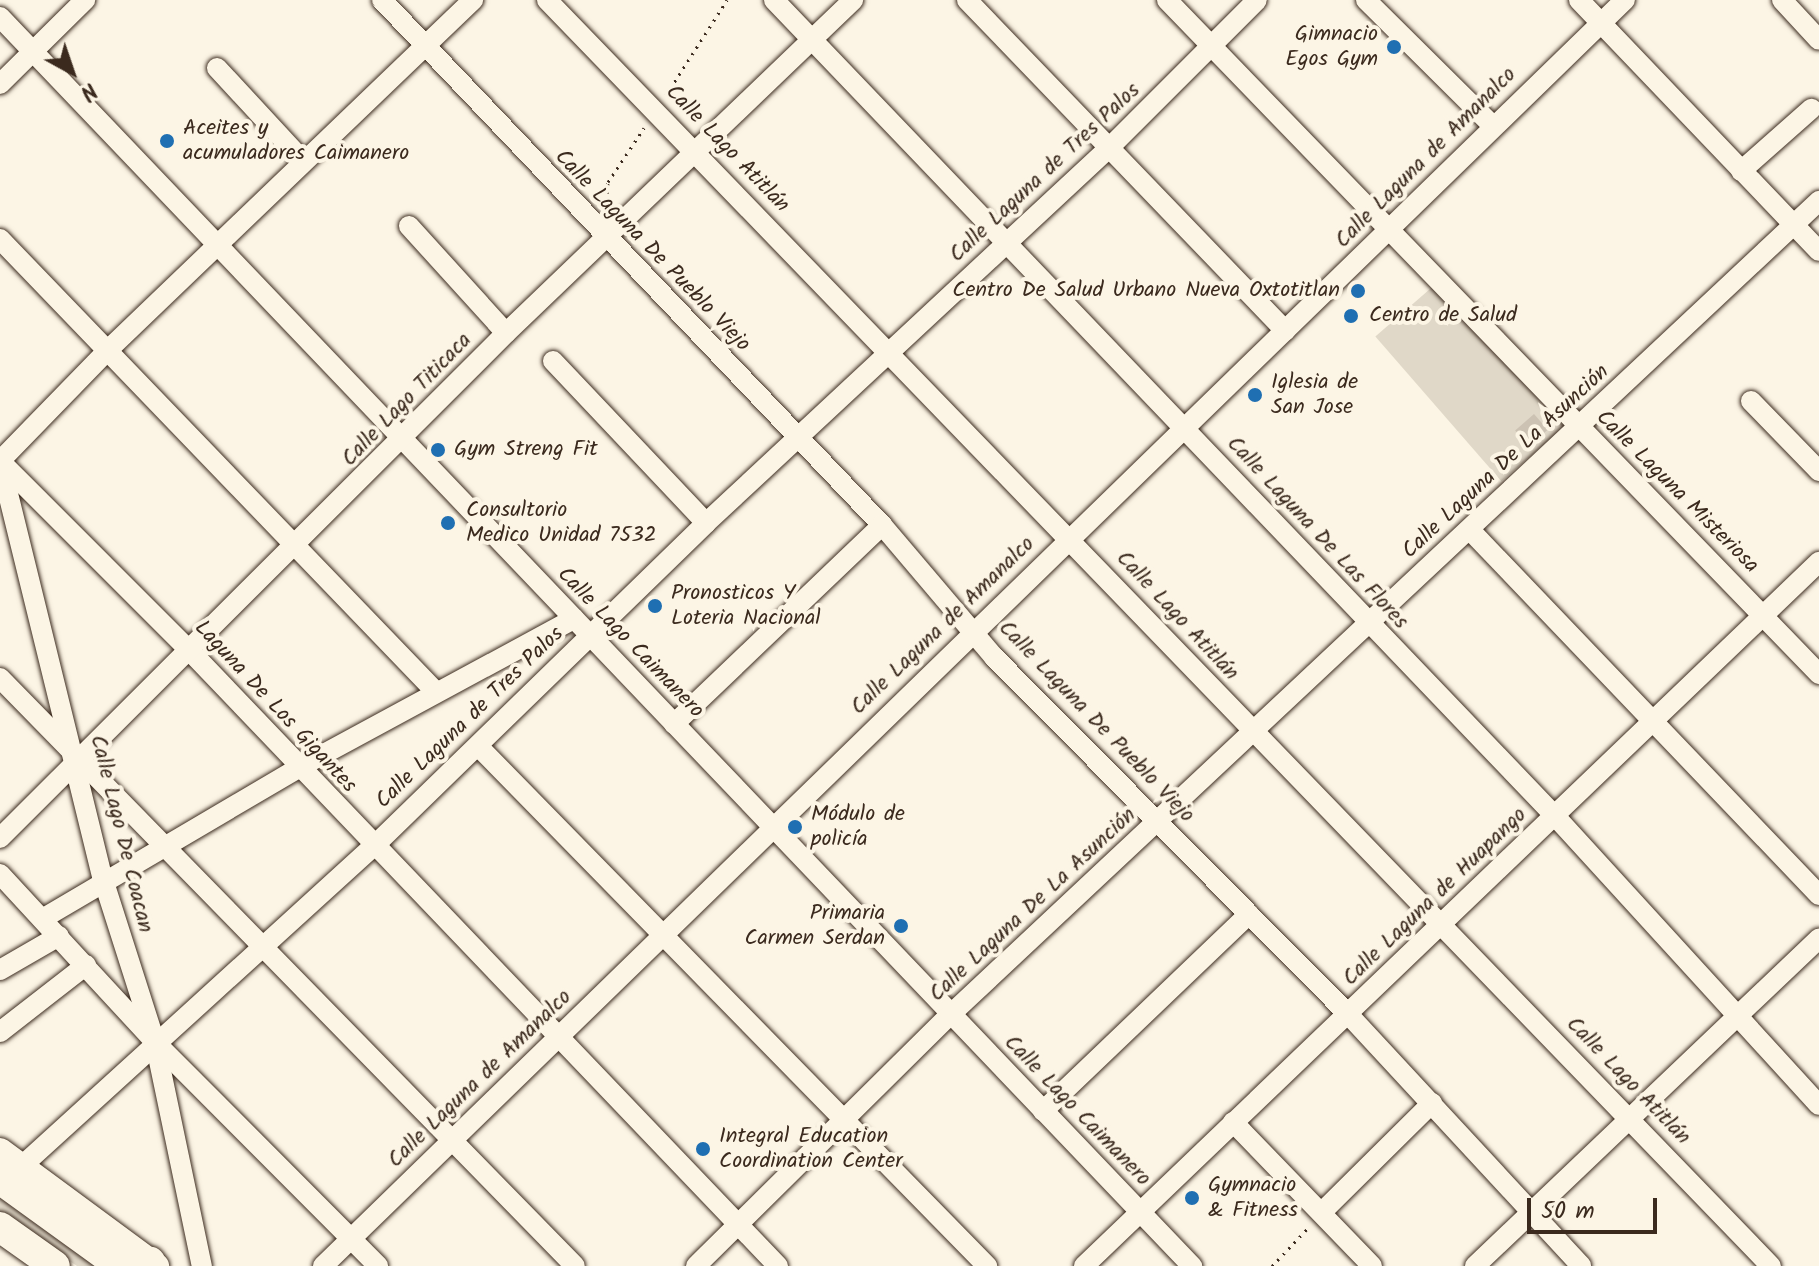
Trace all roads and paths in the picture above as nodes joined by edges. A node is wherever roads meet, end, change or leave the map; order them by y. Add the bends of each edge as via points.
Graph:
1 (85, 0) edge
2 (382, 0) edge
3 (473, 0) edge
4 (547, 0) edge
5 (774, 0) edge
6 (853, 0) edge
7 (967, 0) edge
8 (1167, 0) edge
9 (1257, 0) edge
10 (1366, 0) edge
11 (1579, 0) edge
12 (1625, 0) edge
13 (1782, 0) edge
14 (0, 17) edge
15 (1600, 22) junction
16 (1819, 40) edge
17 (811, 41) junction
18 (426, 45) junction
19 (1211, 47) junction
20 (32, 52) junction
21 (217, 68) dead end
22 (0, 84) edge
23 (1811, 109) dead end
24 (1492, 125) junction
25 (1111, 146) junction
26 (696, 152) junction
27 (303, 161) junction
28 (1741, 171) junction
29 (1819, 201) edge
30 (1794, 224) junction
31 (409, 226) dead end
32 (1388, 230) junction
33 (0, 239) edge
34 (608, 240) junction
35 (1003, 244) junction
36 (216, 245) junction
37 (1819, 251) edge
38 (1285, 331) junction
39 (506, 333) junction
40 (108, 350) junction
41 (890, 351) junction
42 (553, 361) dead end
43 (1751, 401) dead end
44 (1580, 427) junction
45 (1186, 428) junction
46 (799, 438) junction
47 (404, 439) junction
48 (0, 461) edge
49 (1819, 471) edge
50 (706, 523) junction
51 (882, 525) junction
52 (1470, 530) junction
53 (1069, 536) junction
54 (295, 546) junction
55 (1819, 562) edge
56 (1764, 615) junction
57 (574, 619) junction
58 (1368, 624) junction
59 (973, 631) junction
60 (589, 635) junction
61 (190, 651) junction
62 (1819, 674) edge
63 (0, 678) edge
64 (435, 691) junction
65 (1654, 720) junction
66 (674, 724) junction
67 (1253, 732) junction
68 (478, 746) junction
69 (78, 762) junction
70 (298, 768) junction
71 (1555, 816) junction
72 (1158, 819) junction
73 (770, 827) junction
74 (0, 838) edge
75 (164, 844) junction
76 (374, 846) junction
77 (0, 874) edge
78 (103, 879) junction
79 (1819, 895) edge
80 (1249, 914) junction
81 (42, 919) junction
82 (1444, 925) junction
83 (664, 930) junction
84 (59, 936) junction
85 (1819, 938) edge
86 (266, 947) junction
87 (86, 965) junction
88 (0, 970) edge
89 (1348, 1014) junction
90 (950, 1015) junction
91 (1737, 1018) junction
92 (0, 1032) edge
93 (559, 1037) junction
94 (155, 1042) junction
95 (1432, 1103) junction
96 (1819, 1105) edge
97 (1043, 1111) junction
98 (1632, 1118) junction
99 (844, 1119) junction
100 (1233, 1122) junction
101 (453, 1139) junction
102 (0, 1151) edge
103 (12, 1172) edge
104 (1141, 1211) junction
105 (1322, 1212) junction
106 (1531, 1213) junction
107 (739, 1226) junction
108 (0, 1227) edge
109 (351, 1237) junction
110 (0, 1244) edge
111 (151, 1265) edge
112 (29, 1266) edge
113 (55, 1266) edge
114 (120, 1266) edge
115 (202, 1266) edge
116 (323, 1266) edge
117 (378, 1266) edge
118 (575, 1266) edge
119 (696, 1266) edge
120 (778, 1266) edge
121 (987, 1266) edge
122 (1084, 1266) edge
123 (1192, 1266) edge
124 (1272, 1266) edge
125 (1372, 1266) edge
126 (1475, 1266) edge
127 (1581, 1266) edge
128 (1771, 1266) edge

1 - 20 street
2 - 18 street, Calle Laguna De Pueblo Viejo
3 - 18 street
4 - 26 street, Calle Lago Atitlán
5 - 17 street, Calle Laguna De Las Flores
6 - 17 street, Calle Lago Titicaca
7 - 25 street
8 - 19 street, Calle Laguna Misteriosa
9 - 19 street, Calle Laguna de Tres Palos
10 - 24 street
11 - 15 street
12 - 15 street, Calle Laguna de Amanalco
13 - 16 street
14 - 20 street, Calle Lago Caimanero
15 - 24 street, Calle Laguna de Amanalco
15 - 28 street
17 - 26 street, Calle Lago Titicaca
17 - 35 street, Calle Laguna De Las Flores
18 - 27 street
18 - 34 street, Calle Laguna De Pueblo Viejo
19 - 25 street, Calle Laguna de Tres Palos
19 - 32 street, Calle Laguna Misteriosa
20 - 22 street
20 - 36 street, Calle Lago Caimanero
21 - 27 street
23 - 28 street
24 - 32 street, Calle Laguna de Amanalco
25 - 35 street, Calle Laguna de Tres Palos
25 - 38 street
26 - 34 street, Calle Lago Titicaca
26 - 41 street, Calle Lago Atitlán
27 - 36 street
28 - 30 street
29 - 30 street, Calle Laguna De La Asunción
30 - 37 street
30 - 44 street, Calle Laguna De La Asunción
31 - 39 street
32 - 38 street, Calle Laguna de Amanalco
32 - 44 street, Calle Laguna Misteriosa
33 - 40 street
34 - 39 street, Calle Lago Titicaca
34 - 46 street, Calle Laguna De Pueblo Viejo
35 - 41 street, Calle Laguna de Tres Palos
35 - 45 street, Calle Laguna De Las Flores
36 - 40 street
36 - 47 street, Calle Lago Caimanero
38 - 45 street, Calle Laguna de Amanalco
39 - 47 street, Calle Lago Titicaca
40 - 48 street
40 - 54 street
41 - 46 street, Calle Laguna de Tres Palos
41 - 53 street, Calle Lago Atitlán
42 - 50 street
43 - 49 street
44 - 52 street, Calle Laguna De La Asunción
44 - 56 street, Calle Laguna Misteriosa
45 - 53 street, Calle Laguna de Amanalco
45 - 58 street, Calle Laguna De Las Flores
46 - 50 street, Calle Laguna de Tres Palos
46 - 51 street, Calle Laguna De Pueblo Viejo
47 - 54 street, Calle Lago Titicaca
47 - 57 street, Calle Lago Caimanero
48 - 61 street, Laguna De Los Gigantes
48 - 69 street, Calle Lago De Coacan
50 - 60 street, Calle Laguna de Tres Palos
51 - 59 street, Calle Laguna De Pueblo Viejo
51 - 66 street
52 - 58 street, Calle Laguna De La Asunción
52 - 65 street
53 - 59 street, Calle Laguna de Amanalco
53 - 67 street, Calle Lago Atitlán
54 - 61 street, Calle Lago Titicaca
54 - 64 street
55 - 56 street, Calle Laguna de Huapango
56 - 62 street, Calle Laguna Misteriosa
56 - 65 street, Calle Laguna de Huapango
57 - 60 street, Calle Lago Caimanero
57 - 64 street
58 - 67 street, Calle Laguna De La Asunción
58 - 71 street, Calle Laguna De Las Flores
59 - 72 street, Calle Laguna De Pueblo Viejo
59 - 73 street, Calle Laguna de Amanalco
60 - 66 street, Calle Lago Caimanero
60 - 68 street, Calle Laguna de Tres Palos
61 - 69 street, Calle Lago Titicaca
61 - 70 street, Laguna De Los Gigantes
63 - 69 street
64 - 70 street
65 - 71 street, Calle Laguna de Huapango
65 - 79 street
66 - 73 street, Calle Lago Caimanero
67 - 72 street, Calle Laguna De La Asunción
67 - 82 street, Calle Lago Atitlán
68 - 76 street, Calle Laguna de Tres Palos
68 - 83 street
69 - 74 street, Calle Lago Titicaca
69 - 75 street
69 - 78 street, Calle Lago De Coacan
70 - 75 street
70 - 76 street, Laguna De Los Gigantes
71 - 82 street, Calle Laguna de Huapango
71 - 91 street, Calle Laguna De Las Flores
72 - 80 street, Calle Laguna De Pueblo Viejo
72 - 90 street, Calle Laguna De La Asunción
73 - 83 street, Calle Laguna de Amanalco
73 - 90 street, Calle Lago Caimanero
75 - 78 street
75 - 86 street
76 - 86 street, Calle Laguna de Tres Palos
76 - 93 street, Laguna De Los Gigantes
77 - 81 street
78 - 81 street
78 - 94 street, Calle Lago De Coacan
80 - 89 street, Calle Laguna De Pueblo Viejo
80 - 97 street
81 - 84 street
82 - 89 street, Calle Laguna de Huapango
82 - 98 street, Calle Lago Atitlán
83 - 93 street, Calle Laguna de Amanalco
83 - 99 street
84 - 87 street
84 - 88 street
85 - 91 street
86 - 94 street, Calle Laguna de Tres Palos
86 - 101 street
87 - 92 street
87 - 94 street
89 - 95 street, Calle Laguna De Pueblo Viejo
89 - 100 street, Calle Laguna de Huapango
90 - 97 street, Calle Lago Caimanero
90 - 99 street, Calle Laguna De La Asunción
91 - 96 street, Calle Laguna De Las Flores
91 - 98 street
93 - 101 street, Calle Laguna de Amanalco
93 - 107 street, Laguna De Los Gigantes
94 - 103 street, Calle Laguna de Tres Palos
94 - 109 street
94 - 115 street, Calle Lago De Coacan
95 - 105 street
95 - 106 street, Calle Laguna De Pueblo Viejo
97 - 104 street, Calle Lago Caimanero
98 - 106 street
98 - 128 street, Calle Lago Atitlán
99 - 107 street, Calle Laguna De La Asunción
99 - 121 street
100 - 104 street, Calle Laguna de Huapango
100 - 105 street
101 - 109 street, Calle Laguna de Amanalco
101 - 118 street
102 - 103 main road
103 - 111 main road
103 - 114 highway
104 - 122 street, Calle Laguna de Huapango
104 - 123 street, Calle Lago Caimanero
105 - 124 path
105 - 125 street
106 - 126 street
106 - 127 street, Calle Laguna De Pueblo Viejo
107 - 119 street, Calle Laguna De La Asunción
107 - 120 street, Laguna De Los Gigantes
108 - 113 highway
109 - 116 street, Calle Laguna de Amanalco
109 - 117 street
110 - 112 main road

